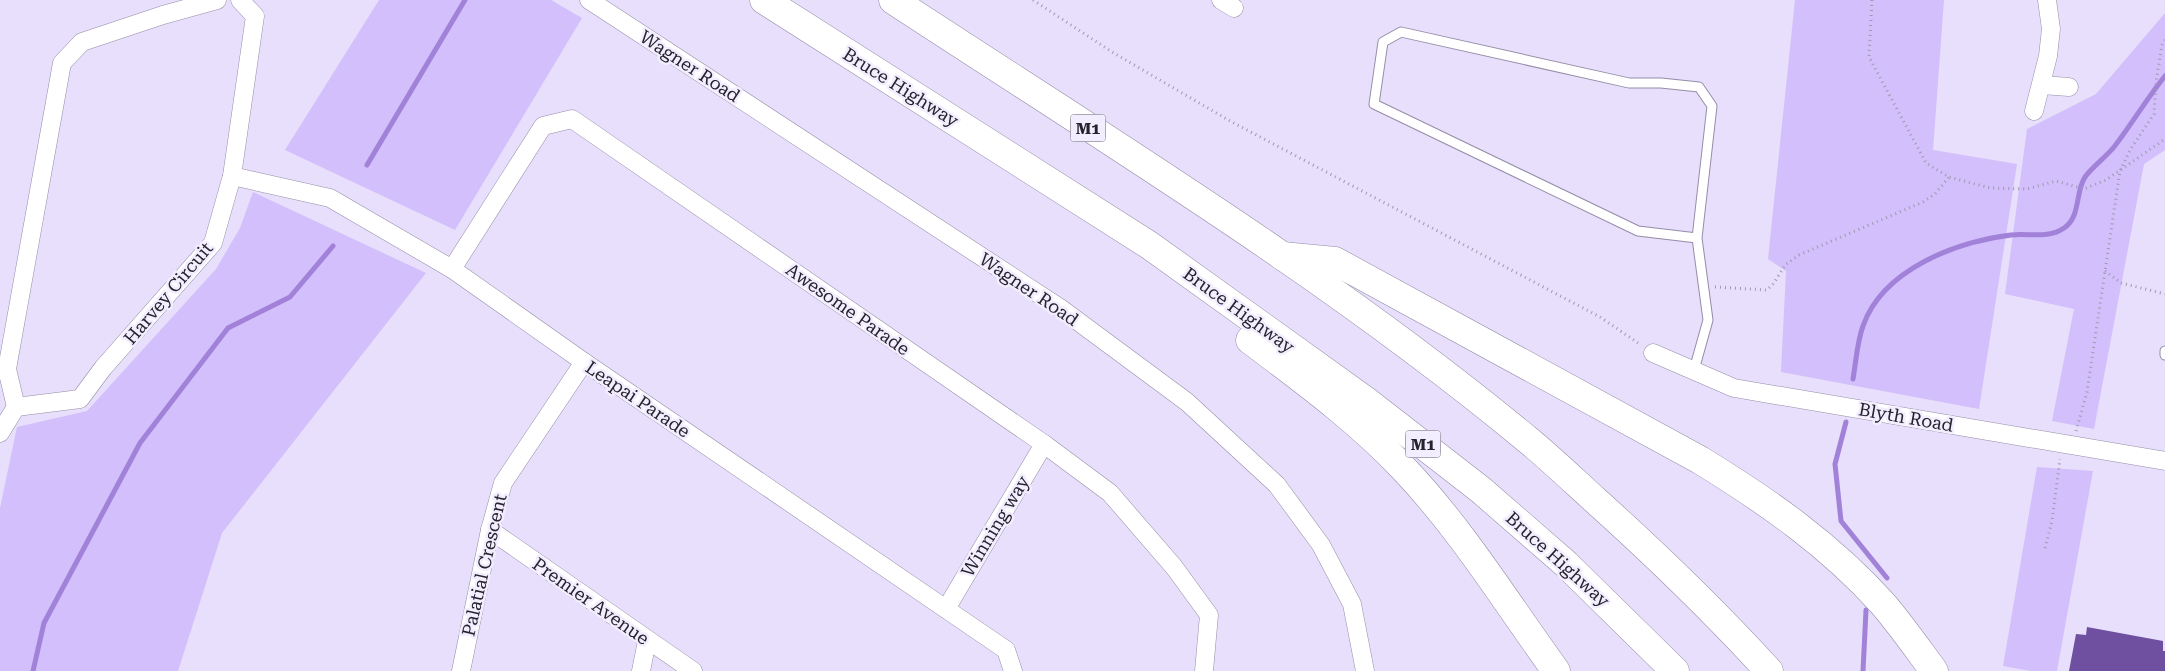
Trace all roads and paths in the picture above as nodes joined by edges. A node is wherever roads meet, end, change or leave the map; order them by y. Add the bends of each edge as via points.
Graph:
1 (217, 0) edge
2 (240, 0) edge
3 (588, 0) edge
4 (764, 0) edge
5 (893, 0) edge
6 (1034, 0) edge
7 (1872, 0) edge
8 (2047, 0) edge
9 (2165, 40) edge
10 (2042, 85) junction
11 (2069, 87) dead end
12 (2034, 111) dead end
13 (2165, 139) edge
14 (2120, 170) junction
15 (232, 176) junction
16 (1949, 177) junction
17 (1697, 238) junction
18 (1149, 245) junction
19 (1282, 256) junction
20 (452, 269) junction
21 (2105, 271) junction
22 (1703, 286) junction
23 (2165, 294) edge
24 (2165, 350) edge
25 (1653, 353) joint
26 (2165, 355) edge
27 (584, 362) junction
28 (1694, 370) junction
29 (16, 407) junction
30 (0, 434) edge
31 (1044, 444) junction
32 (2068, 445) junction
33 (2165, 462) edge
34 (490, 530) junction
35 (2045, 548) dead end
36 (946, 609) junction
37 (647, 641) junction
38 (460, 671) edge
39 (642, 671) edge
40 (693, 671) edge
41 (1013, 671) edge
42 (1204, 671) edge
43 (1365, 671) edge
44 (1556, 671) edge
45 (1675, 671) edge
46 (1769, 671) edge
47 (1934, 671) edge

1 - 29 street via 82,42 62,62 7,369
2 - 15 street, Harvey Circuit via 256,16
3 - 43 street, Wagner Road via 1060,308 1187,402 1277,485 1321,545 1352,604
4 - 18 highway, Bruce Highway / M1
5 - 19 highway, M1
6 - 25 path via 1112,52 1230,121 1600,317
7 - 16 path via 1869,57 1926,163
8 - 10 street via 2050,29
9 - 14 path via 2156,82 2154,114
10 - 11 street
10 - 12 street
13 - 14 path
14 - 16 path via 2084,189 2056,181 2027,189 1990,188
14 - 21 path
15 - 20 street, Leapai Parade via 330,198
15 - 29 street, Harvey Circuit via 213,243 80,398
16 - 22 path via 1935,194 1923,202 1799,255 1785,265 1767,290
17 - 17 lane via 1638,231 1374,104 1383,42 1401,32 1629,83 1661,82 1699,87 1712,106
17 - 22 lane
18 - 44 highway via 1194,293 1327,399 1403,468 1468,544
18 - 45 highway, Bruce Highway / M1 via 1365,400 1481,490 1566,564
19 - 46 highway, M1 via 1414,351 1530,442 1632,533
19 - 47 highway via 1335,261 1744,487 1798,524 1861,581 1893,616
20 - 27 street, Leapai Parade
20 - 31 street, Awesome Parade via 543,126 572,119
21 - 23 path via 2121,283
21 - 32 path via 2087,392
22 - 28 lane via 1708,320
24 - 26 lane
25 - 28 street, Blyth Road
27 - 34 street, Palatial Crescent via 503,483
27 - 36 street, Leapai Parade
28 - 32 street, Blyth Road via 1734,388
29 - 30 street
31 - 36 street, Winning way
31 - 42 street, Awesome Parade via 1110,494 1174,567 1209,615
32 - 33 street, Blyth Road
32 - 35 path
34 - 37 street, Premier Avenue
34 - 38 street, Palatial Crescent
36 - 41 street, Leapai Parade via 1006,650
37 - 39 street
37 - 40 street, Premier Avenue

